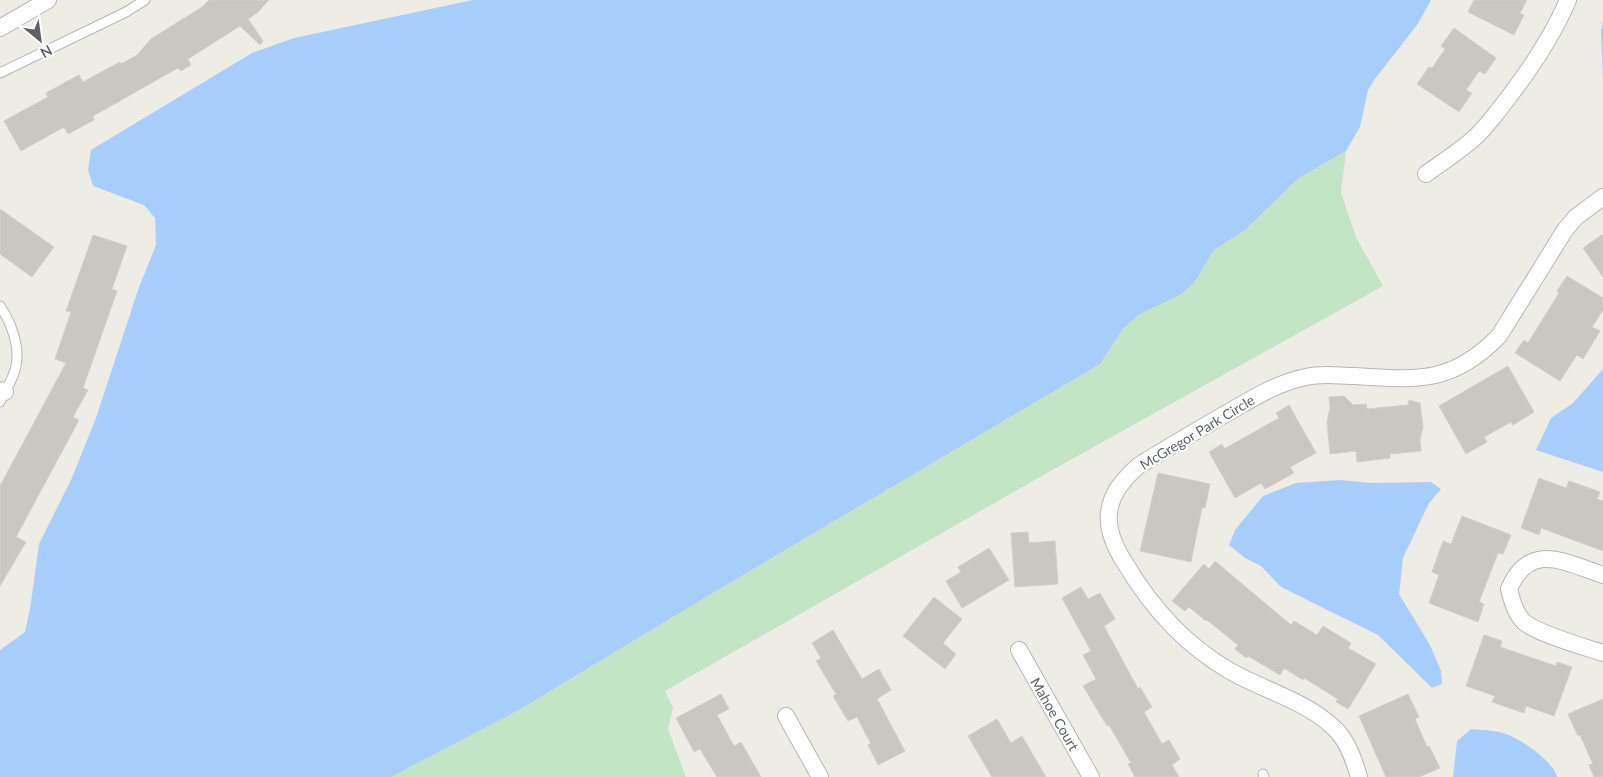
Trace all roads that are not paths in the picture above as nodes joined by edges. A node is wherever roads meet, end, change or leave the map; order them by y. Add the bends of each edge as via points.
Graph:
1 (48, 0) edge
2 (146, 0) edge
3 (1568, 0) edge
4 (0, 28) edge
5 (0, 73) edge
6 (1426, 174) dead end
7 (1603, 196) edge
8 (0, 306) edge
9 (2, 394) edge
10 (1603, 576) edge
11 (1019, 650) dead end
12 (1603, 653) edge
13 (786, 716) dead end
14 (820, 777) edge
15 (1091, 777) edge
16 (1359, 777) edge

1 - 4 street
2 - 5 lane
3 - 6 street via 1545,46 1487,125
7 - 16 street, McGregor Park Circle via 1564,230 1499,336 1468,363 1433,376 1393,379 1327,375 1307,376 1289,382 1255,397 1138,466 1124,478 1114,494 1109,514 1118,553 1160,613 1179,633 1215,661 1305,707 1335,728
8 - 9 lane via 16,348 16,366
10 - 12 street via 1547,558 1523,567 1509,589 1517,613 1525,623
11 - 15 street, Mahoe Court
13 - 14 street

